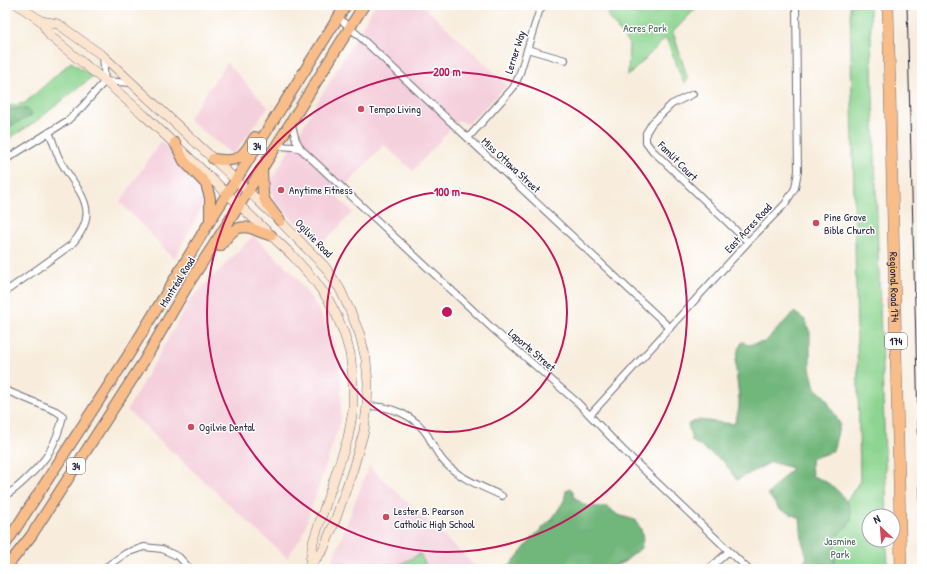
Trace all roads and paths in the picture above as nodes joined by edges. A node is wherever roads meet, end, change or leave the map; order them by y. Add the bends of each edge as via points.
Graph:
1 (18, 5) edge
2 (346, 5) edge
3 (364, 5) edge
4 (543, 5) edge
5 (796, 5) edge
6 (885, 5) edge
7 (888, 5) edge
8 (338, 17) junction
9 (41, 21) junction
10 (350, 27) junction
11 (888, 43) junction
12 (527, 49) junction
13 (103, 56) junction
14 (565, 60) dead end
15 (105, 81) junction
16 (131, 83) junction
17 (693, 94) dead end
18 (278, 112) junction
19 (291, 122) junction
20 (49, 132) junction
21 (468, 138) junction
22 (174, 143) junction
23 (276, 146) junction
24 (301, 149) junction
25 (213, 159) junction
26 (5, 160) edge
27 (262, 169) junction
28 (236, 180) junction
29 (248, 191) junction
30 (227, 193) junction
31 (240, 205) junction
32 (210, 220) junction
33 (280, 221) junction
34 (271, 235) junction
35 (748, 242) junction
36 (189, 283) junction
37 (5, 292) edge
38 (670, 328) junction
39 (131, 351) junction
40 (144, 361) junction
41 (5, 390) edge
42 (367, 406) junction
43 (590, 415) junction
44 (5, 495) edge
45 (502, 496) dead end
46 (5, 545) edge
47 (729, 551) junction
48 (309, 568) edge
49 (5, 569) edge
50 (103, 569) edge
51 (190, 569) edge
52 (709, 569) edge
53 (748, 569) edge
54 (901, 569) edge

1 - 9 main road, Ogilvie Road
2 - 8 main road, Montréal Road / 34
3 - 10 main road, Montréal Road / 34
4 - 12 street, Lerner Way
5 - 35 street, East Acres Road via 798,171 795,188 785,204
6 - 11 highway
7 - 11 highway, Regional Road 174 / 174
8 - 10 street, Miss Ottawa Street
8 - 18 main road, Montréal Road / 34
9 - 13 main road, Ogilvie Road via 58,24
9 - 15 main road, Ogilvie Road via 50,36
10 - 19 main road, Montréal Road / 34
10 - 21 street, Miss Ottawa Street
11 - 54 highway, Regional Road 174 / 174
12 - 14 street
12 - 21 street, Lerner Way via 513,88
13 - 15 street
13 - 16 main road, Ogilvie Road
15 - 16 street
15 - 20 street via 67,121
15 - 22 main road, Ogilvie Road
16 - 25 main road, Ogilvie Road
17 - 35 street, Famlit Court via 672,104 652,123 646,133 646,142
18 - 25 main road via 266,122 239,158 225,161
18 - 28 main road, Montréal Road / 34
19 - 23 main road, Montréal Road / 34
19 - 24 street, Laporte Street
20 - 26 street
20 - 37 street via 59,158 83,196 86,208 84,226 71,244
21 - 38 street, Miss Ottawa Street
22 - 30 main road, Ogilvie Road
22 - 32 main road via 184,160 206,184 210,198
23 - 24 street
23 - 27 main road, Montréal Road / 34
24 - 43 street, Laporte Street via 494,330
25 - 28 main road, Ogilvie Road
27 - 29 main road, Montréal Road / 34
27 - 33 main road via 263,194
28 - 29 main road, Ogilvie Road
28 - 30 main road, Montréal Road / 34
29 - 31 main road, Montréal Road / 34
29 - 33 main road, Ogilvie Road
30 - 31 main road, Ogilvie Road
30 - 32 main road, Montréal Road / 34
31 - 34 main road, Ogilvie Road
31 - 36 main road, Montréal Road / 34
32 - 39 main road, Montréal Road / 34
33 - 42 main road, Ogilvie Road via 325,267 352,313 366,360
34 - 36 main road via 249,227 236,228
34 - 48 main road, Ogilvie Road via 292,255 328,299 350,353 353,403 348,438 313,542
35 - 38 street, East Acres Road
36 - 40 main road, Montréal Road / 34
38 - 43 street, East Acres Road
39 - 40 main road
39 - 46 main road, Montréal Road / 34
40 - 49 main road, Montréal Road / 34 via 31,536
41 - 44 street via 56,410 62,416 60,431 47,455 25,480 10,494
42 - 45 street via 380,406 400,412 415,422 446,464 461,476
42 - 48 main road, Ogilvie Road via 364,431 353,469 323,550
43 - 47 street, Laporte Street
47 - 52 street
47 - 53 street, Laporte Street
50 - 51 street via 126,553 144,547 162,549 179,557

